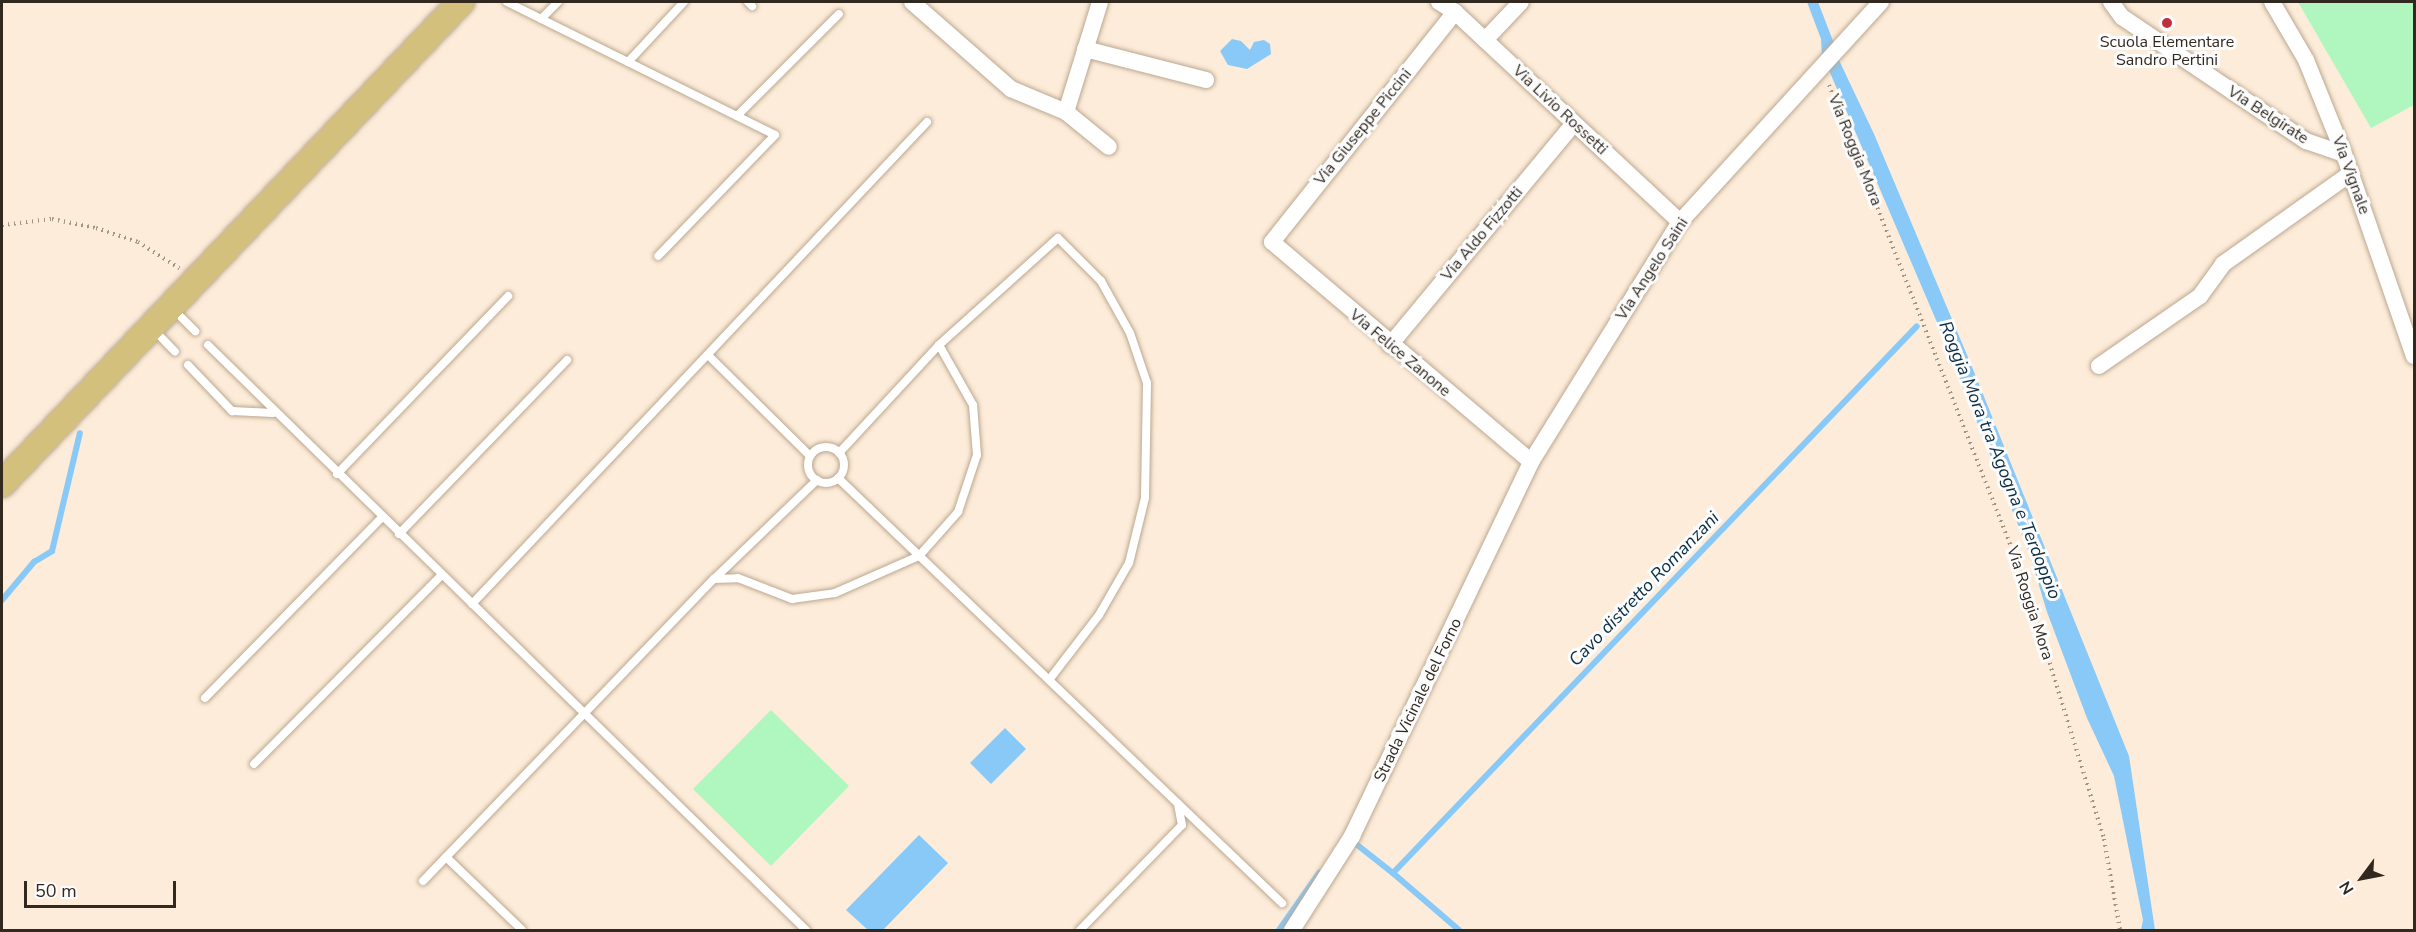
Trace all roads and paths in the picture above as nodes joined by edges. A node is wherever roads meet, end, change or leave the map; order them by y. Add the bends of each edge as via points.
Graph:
1 (460, 2) edge
2 (507, 2) edge
3 (558, 2) edge
4 (684, 2) edge
5 (912, 2) edge
6 (1100, 2) edge
7 (1439, 2) edge
8 (1521, 2) edge
9 (1881, 2) edge
10 (2111, 2) edge
11 (2272, 2) edge
12 (1455, 12) junction
13 (839, 14) dead end
14 (541, 19) junction
15 (1485, 40) junction
16 (1085, 49) junction
17 (628, 62) junction
18 (1822, 67) junction
19 (1206, 80) dead end
20 (1066, 112) junction
21 (736, 116) junction
22 (927, 122) dead end
23 (1574, 123) junction
24 (1109, 147) dead end
25 (2344, 154) junction
26 (2351, 173) junction
27 (1680, 222) junction
28 (2, 225) edge
29 (1272, 242) joint
30 (658, 256) dead end
31 (198, 280) junction
32 (508, 296) dead end
33 (172, 307) junction
34 (151, 327) junction
35 (195, 331) dead end
36 (208, 345) dead end
37 (939, 345) junction
38 (1390, 345) junction
39 (175, 352) dead end
40 (709, 356) junction
41 (2415, 356) edge
42 (567, 360) dead end
43 (188, 365) dead end
44 (2099, 366) dead end
45 (273, 413) junction
46 (838, 453) junction
47 (810, 456) junction
48 (1531, 462) junction
49 (337, 474) junction
50 (838, 478) junction
51 (817, 480) junction
52 (2, 483) edge
53 (382, 517) junction
54 (399, 534) junction
55 (919, 556) junction
56 (442, 575) junction
57 (714, 579) junction
58 (472, 604) junction
59 (1049, 680) junction
60 (205, 698) dead end
61 (586, 714) junction
62 (254, 764) dead end
63 (1178, 803) junction
64 (446, 857) junction
65 (423, 881) dead end
66 (1282, 903) dead end
67 (522, 930) edge
68 (806, 930) edge
69 (1080, 930) edge
70 (1292, 930) edge
71 (2120, 930) edge

1 - 31 main road
2 - 14 lane
3 - 14 lane
4 - 17 lane
5 - 20 street via 1011,89
6 - 16 street
7 - 12 street, Via Livio Rossetti
8 - 15 street
9 - 18 street
10 - 25 street, Via Belgirate via 2122,17 2279,124 2306,141
11 - 25 street, Via Vignale via 2306,60
12 - 15 street, Via Livio Rossetti
12 - 29 street, Via Giuseppe Piccini
13 - 21 lane
14 - 17 lane
15 - 23 street, Via Livio Rossetti
16 - 19 street
16 - 20 street
17 - 21 lane
18 - 27 street, Via Angelo Saini
18 - 71 path, Via Roggia Mora via 2024,577 2104,839
20 - 24 street
21 - 30 lane via 775,135
22 - 40 lane
23 - 27 street, Via Livio Rossetti
23 - 38 street, Via Aldo Fizzotti
25 - 26 street, Via Vignale
26 - 41 street, Via Vignale
26 - 44 street via 2223,264 2200,296
27 - 48 street, Via Angelo Saini
28 - 31 path via 52,219 96,228 138,242
29 - 38 street, Via Felice Zanone
31 - 33 main road
32 - 49 lane
33 - 34 main road
33 - 35 lane
34 - 39 lane
34 - 52 main road
36 - 45 lane
37 - 46 lane
37 - 55 lane via 973,405 977,455 958,512
37 - 59 lane via 1058,238 1101,281 1130,333 1147,383 1144,498 1129,563 1099,615
38 - 48 street, Via Felice Zanone
40 - 47 lane
40 - 58 lane
42 - 54 lane
43 - 45 lane via 232,411
45 - 49 lane
46 - 47 lane via 825,447
46 - 50 lane via 844,465
47 - 51 lane via 808,468
48 - 70 street, Strada Vicinale del Forno via 1349,841
49 - 53 lane
50 - 51 lane via 831,482
50 - 55 lane
51 - 57 lane
53 - 54 lane
53 - 60 lane
54 - 56 lane
55 - 57 lane via 835,593 792,599 738,578
55 - 59 lane
56 - 58 lane
56 - 62 lane
57 - 61 lane
58 - 61 lane
59 - 63 lane
61 - 64 lane
61 - 68 lane
63 - 66 lane
63 - 69 lane via 1182,825
64 - 65 lane
64 - 67 lane

